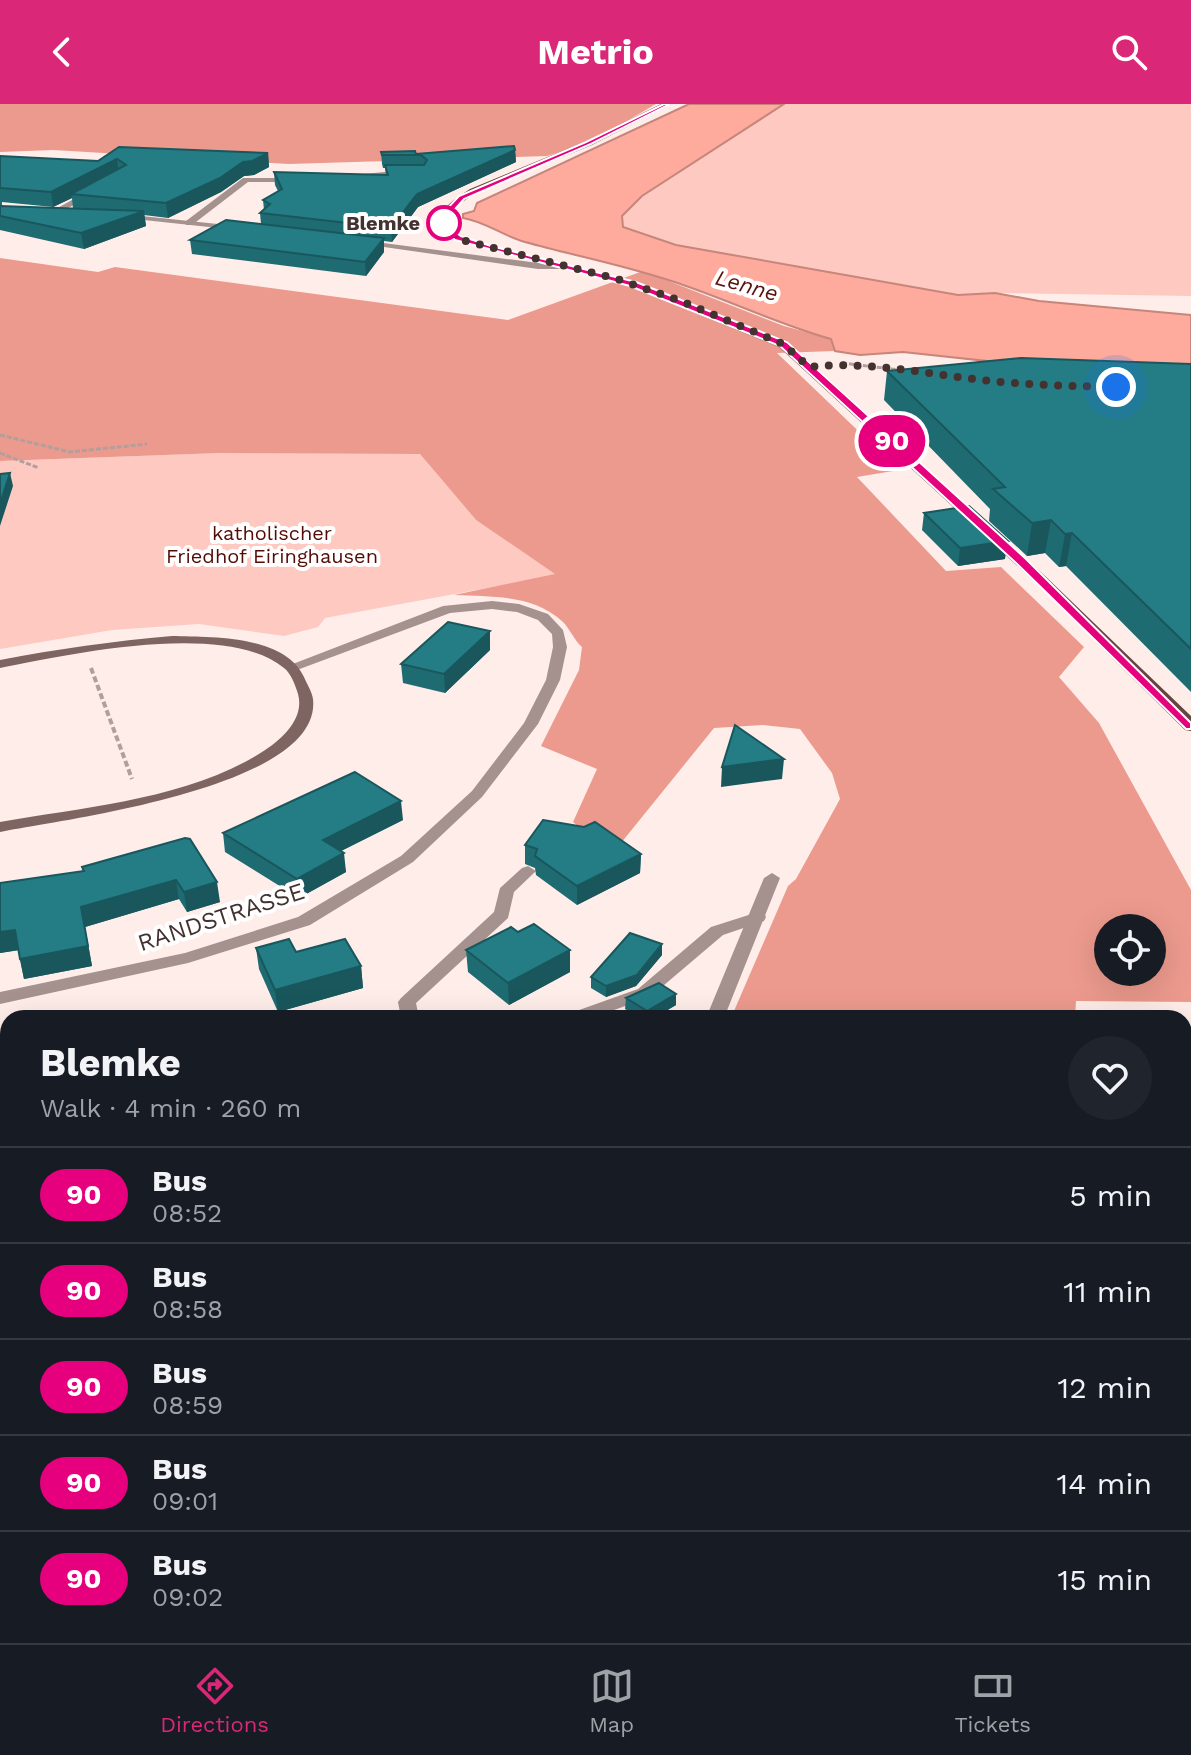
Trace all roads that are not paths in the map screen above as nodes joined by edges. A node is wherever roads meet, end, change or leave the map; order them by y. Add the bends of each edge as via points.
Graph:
1 (667, 104) edge
2 (413, 172) edge
3 (324, 178) edge
4 (301, 180) edge
5 (96, 191) edge
6 (46, 210) edge
7 (73, 212) edge
8 (57, 217) junction
9 (114, 218) edge
10 (189, 223) junction
11 (247, 229) edge
12 (351, 241) edge
13 (564, 266) junction
14 (0, 664) edge
15 (292, 667) junction
16 (1191, 726) edge
17 (0, 827) edge
18 (528, 871) dead end
19 (772, 878) dead end
20 (758, 917) junction
21 (0, 998) edge
22 (408, 1010) edge
23 (596, 1010) edge
24 (718, 1010) edge

1 - 13 main road via 473,191 444,216 445,227 458,238
2 - 3 street
4 - 10 street via 246,180
5 - 8 street
6 - 8 street
7 - 8 street
9 - 10 street
10 - 11 street
12 - 13 street
13 - 16 main road via 633,284 783,344 1040,579
14 - 15 main road via 144,641 203,639 256,648
15 - 17 main road via 304,685 305,712 291,736 256,763 198,785
15 - 21 street, RANDSTRASSE via 448,609 492,605 543,617 558,633 560,647 553,680 531,724 477,794 407,859 304,921 188,958
18 - 22 street via 506,891 502,914 407,1002
19 - 20 street
20 - 23 street via 717,931 644,993
20 - 24 street

